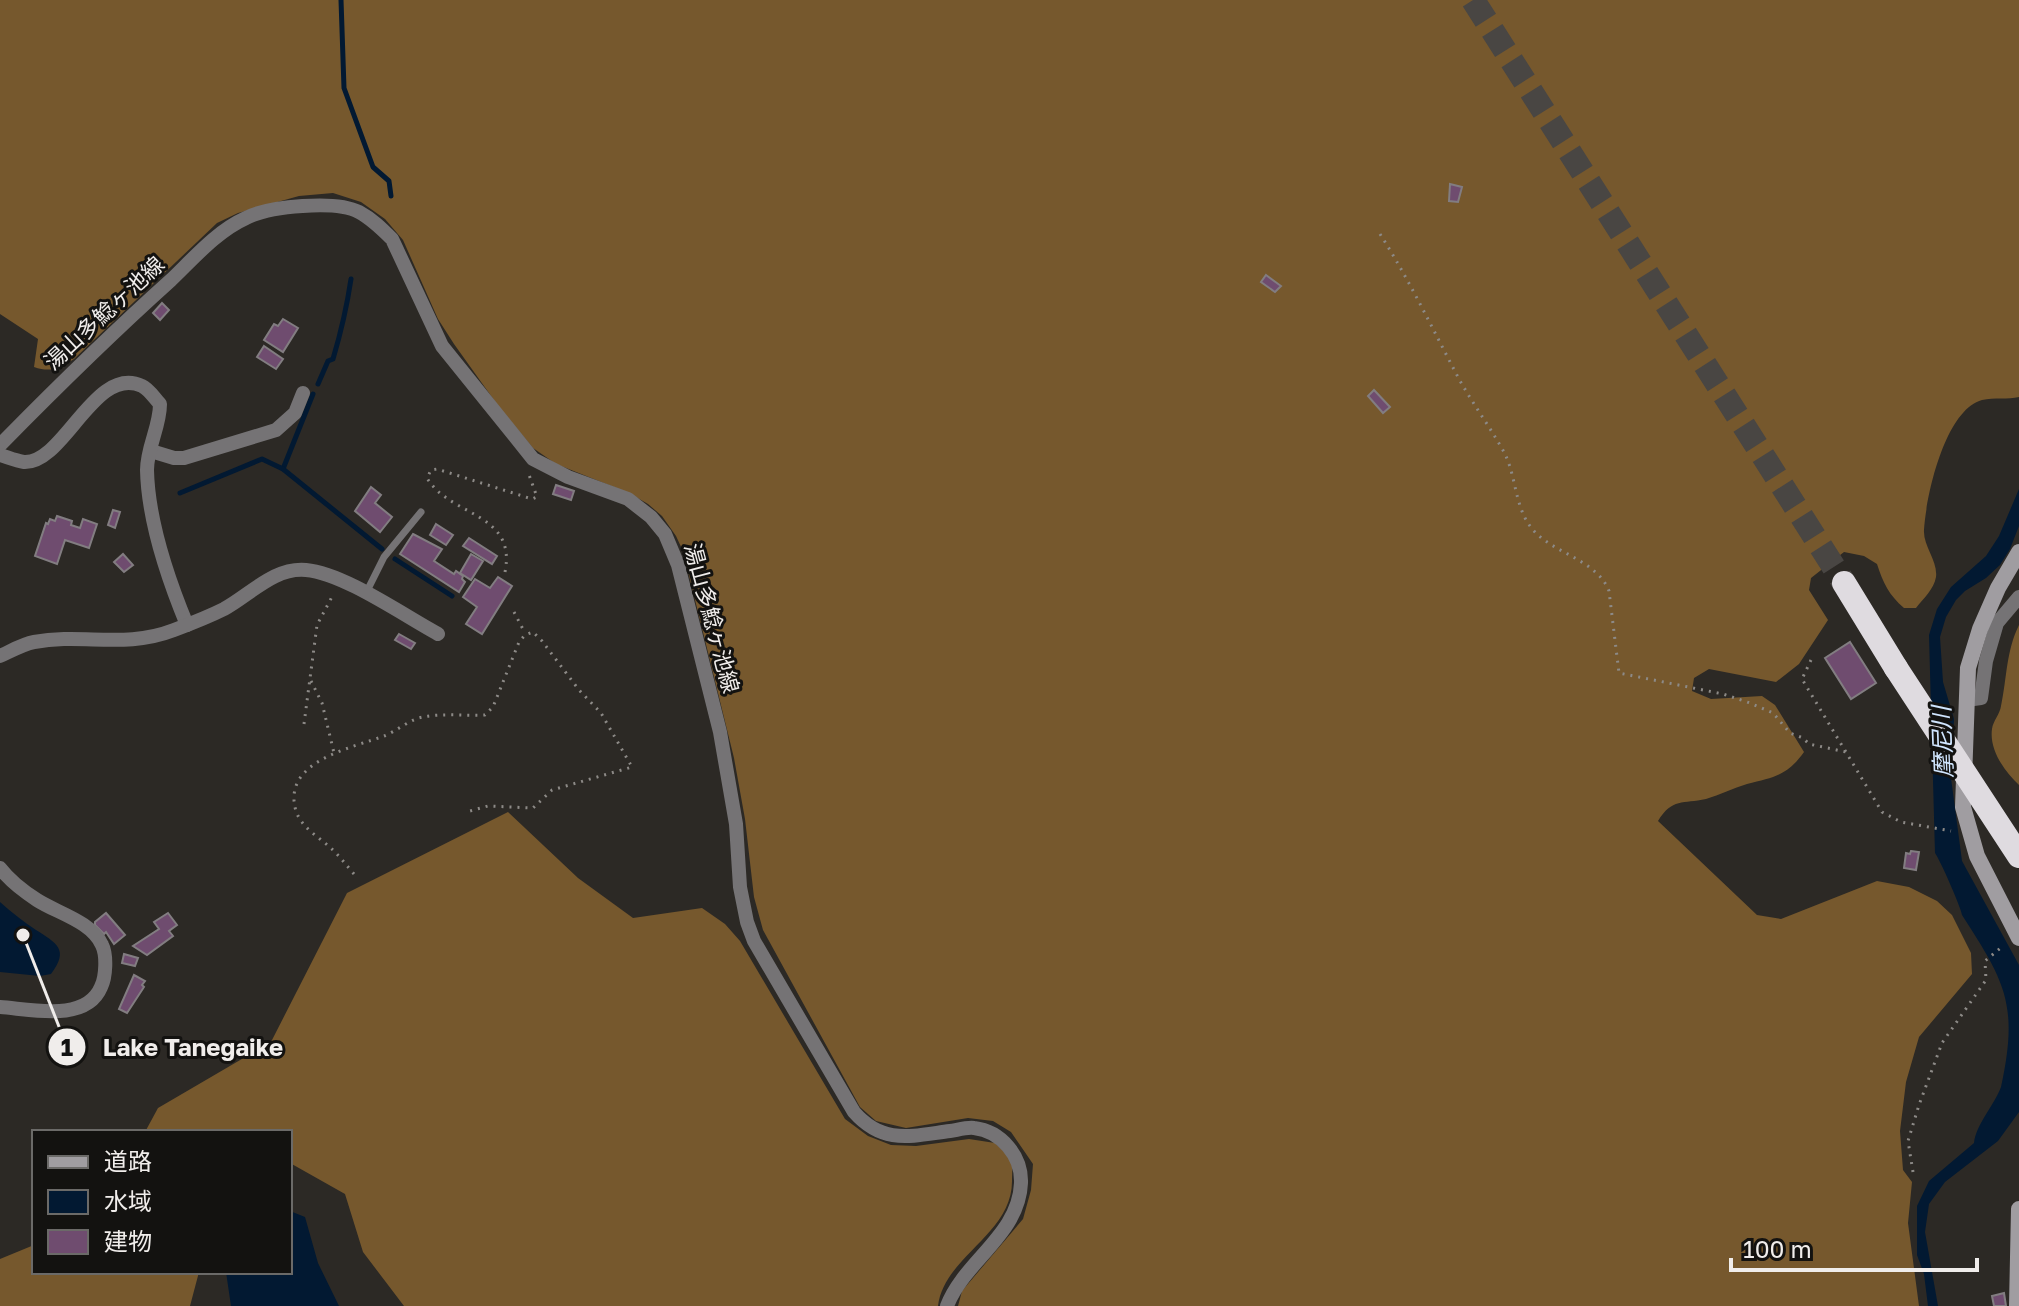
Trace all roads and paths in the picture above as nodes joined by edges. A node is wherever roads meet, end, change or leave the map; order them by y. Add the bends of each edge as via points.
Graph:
1 (1380, 234) dead end
2 (303, 393) dead end
3 (0, 445) edge
4 (151, 451) junction
5 (525, 451) junction
6 (0, 455) edge
7 (421, 512) dead end
8 (2019, 552) edge
9 (505, 572) dead end
10 (342, 581) junction
11 (1844, 583) tunnel mouth
12 (366, 594) junction
13 (2019, 597) edge
14 (514, 612) dead end
15 (187, 625) junction
16 (438, 634) dead end
17 (526, 634) junction
18 (0, 656) edge
19 (1811, 660) dead end
20 (310, 680) junction
21 (1966, 700) junction
22 (304, 724) dead end
23 (1846, 752) junction
24 (334, 753) junction
25 (470, 811) dead end
26 (1962, 831) dead end
27 (2019, 856) edge
28 (0, 868) edge
29 (354, 874) dead end
30 (2014, 940) edge
31 (0, 1007) edge
32 (1913, 1172) dead end
33 (2019, 1209) edge
34 (947, 1306) edge
35 (2017, 1306) edge

1 - 23 path via 1503,451 1516,497 1533,530 1605,582 1619,673 1750,703 1773,713 1790,733 1809,744
2 - 4 street via 295,413 276,430 184,458
3 - 5 street, 湯山多鯰ヶ池線 via 226,229 266,211 332,206 357,210 392,239 442,346
4 - 6 street via 160,404 142,386 122,384 104,391 41,457 25,462
4 - 15 street via 150,502
5 - 9 path via 537,497 532,499 437,469 427,478 439,493 490,524 503,539 508,551
5 - 34 street, 湯山多鯰ヶ池線 via 568,477 628,499 665,534 678,565 720,732 747,922 854,1112 867,1126 902,1136 974,1128 997,1136 1019,1164 1017,1208 954,1288
7 - 12 lane via 384,557
8 - 21 main road via 1980,629 1968,668
10 - 12 street
10 - 15 street via 303,569 287,572
10 - 20 path via 317,625
11 - 27 highway, bridge
12 - 16 street
13 - 21 street via 1997,623 1981,698
14 - 17 path
15 - 18 street via 130,641 31,643
17 - 24 path via 485,715 421,717
17 - 25 path via 533,632 542,641 601,713 632,767 552,790 533,808 488,806
19 - 23 path via 1802,679
20 - 22 path
20 - 24 path via 322,703
21 - 30 main road via 1963,807 1977,856
23 - 26 path via 1882,812 1928,829
24 - 29 path via 304,775 293,801 309,830
28 - 31 street via 39,901 88,929 103,945 105,971 101,988 77,1008
30 - 32 path via 1985,961 1986,980 1942,1043 1908,1141
33 - 35 main road

